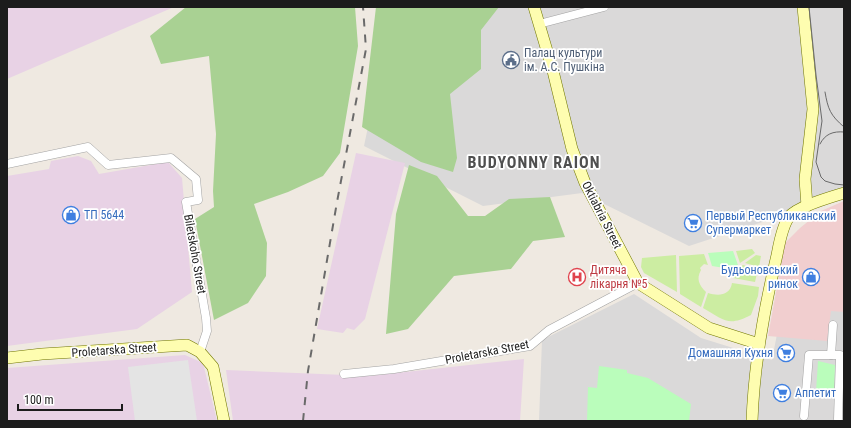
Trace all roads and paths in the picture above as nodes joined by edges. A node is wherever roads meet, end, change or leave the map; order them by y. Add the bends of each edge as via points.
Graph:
1 (534, 7) edge
2 (604, 7) edge
3 (803, 7) edge
4 (539, 24) junction
5 (7, 164) edge
6 (844, 193) edge
7 (807, 206) junction
8 (638, 283) junction
9 (833, 325) dead end
10 (759, 344) junction
11 (200, 352) junction
12 (831, 355) junction
13 (7, 358) edge
14 (344, 374) dead end
15 (804, 416) dead end
16 (838, 419) dead end
17 (224, 421) edge
18 (752, 421) edge

1 - 4 main road, Oktiabria Street
2 - 4 street
3 - 7 main road via 813,109 805,179
4 - 8 main road, Oktiabria Street via 572,149 585,183
5 - 11 street, Biletskoho Street via 88,147 108,165 171,158 196,179 198,200 186,202 206,318 207,331
6 - 7 main road
7 - 10 main road via 789,217 784,230 769,287
8 - 10 main road, Oktiabria Street via 709,328
8 - 14 street, Proletarska Street via 549,330 530,346 394,369
9 - 12 street
10 - 18 main road
11 - 13 main road, Proletarska Street via 187,345
11 - 17 main road via 212,367
12 - 15 street via 809,355
12 - 16 street via 840,355

